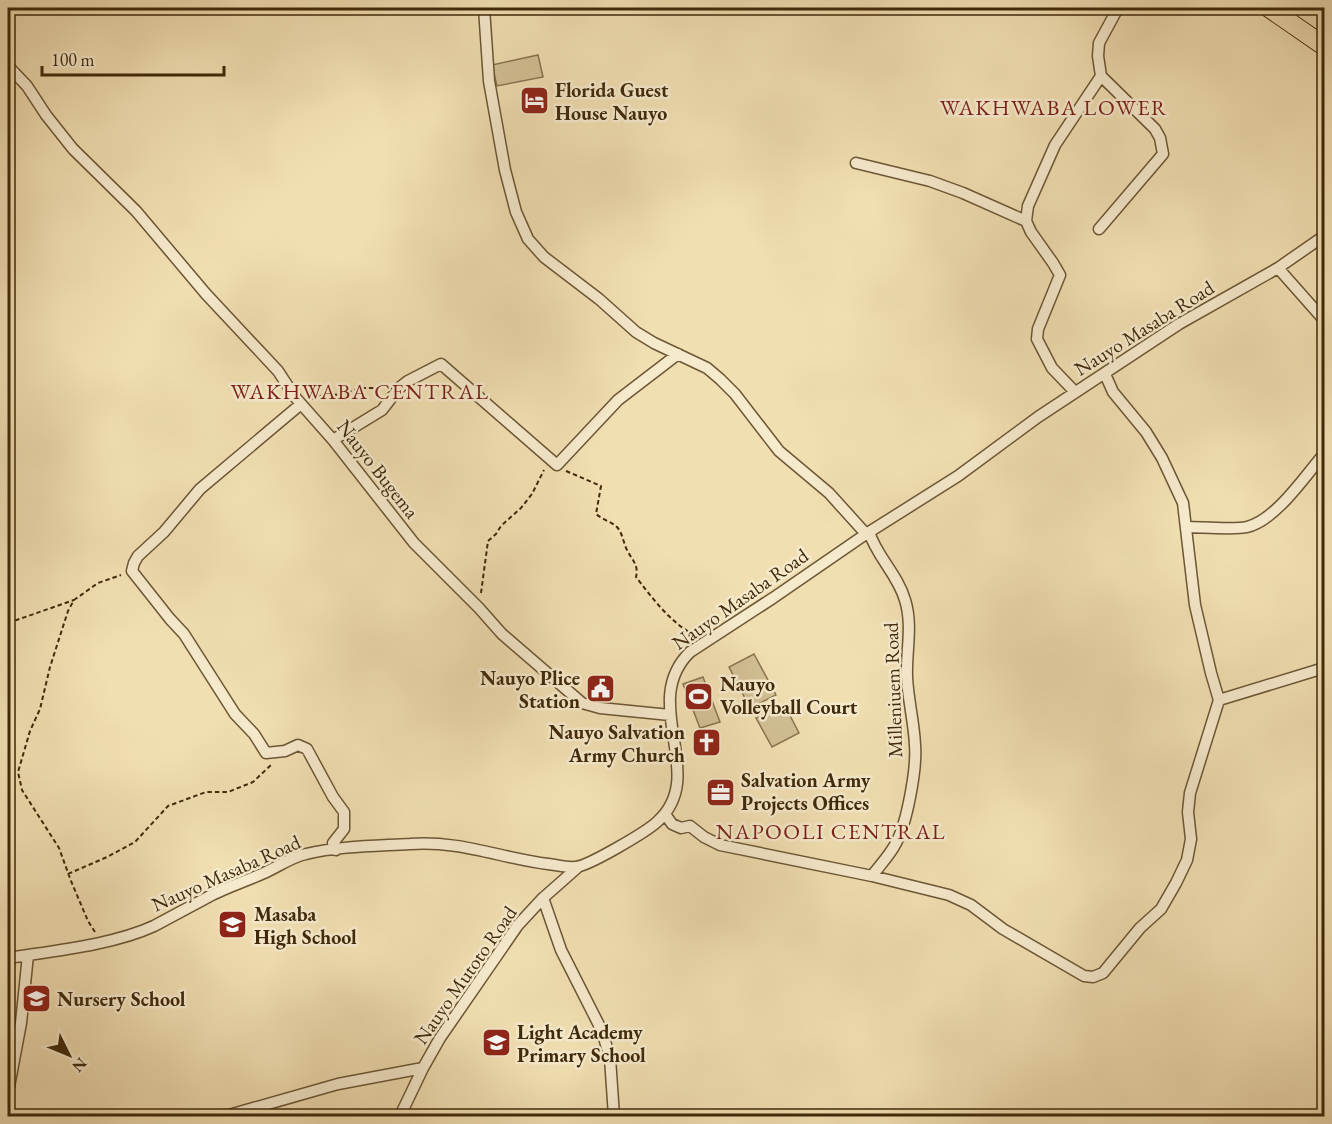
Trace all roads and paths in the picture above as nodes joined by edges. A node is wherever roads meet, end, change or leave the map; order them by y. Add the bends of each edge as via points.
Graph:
1 (484, 8) edge
2 (1118, 8) edge
3 (1269, 8) edge
4 (1324, 46) edge
5 (8, 66) edge
6 (1101, 76) junction
7 (856, 163) dead end
8 (1026, 222) junction
9 (1099, 229) dead end
10 (1324, 236) edge
11 (1278, 268) junction
12 (1324, 320) edge
13 (678, 354) junction
14 (1105, 374) junction
15 (399, 388) junction
16 (1075, 393) junction
17 (301, 404) junction
18 (333, 440) junction
19 (1324, 454) edge
20 (557, 465) junction
21 (1186, 527) junction
22 (868, 533) junction
23 (132, 571) junction
24 (74, 600) junction
25 (479, 608) junction
26 (8, 623) edge
27 (706, 641) junction
28 (1324, 668) edge
29 (1219, 700) junction
30 (670, 715) junction
31 (285, 751) junction
32 (665, 813) junction
33 (336, 850) junction
34 (577, 868) junction
35 (68, 874) junction
36 (872, 876) junction
37 (543, 898) junction
38 (102, 942) junction
39 (28, 955) junction
40 (8, 958) edge
41 (423, 1068) junction
42 (8, 1092) edge
43 (202, 1116) edge
44 (400, 1116) edge
45 (614, 1116) edge

1 - 13 street, Milleniuem Road via 489,81 505,170 528,239 544,257 636,332
2 - 6 street via 1100,43
3 - 4 main road
5 - 17 street, Nauyo Bugema via 74,149 136,211 206,294 278,370
6 - 8 street via 1066,126 1044,167 1028,206
6 - 9 street via 1155,129 1163,154
7 - 8 street via 930,182
8 - 16 street via 1060,275 1037,339 1052,368
10 - 11 street, Nauyo Masaba Road
11 - 12 street
11 - 14 street, Nauyo Masaba Road via 1179,324
13 - 20 street via 618,400
13 - 22 street, Milleniuem Road via 720,379 779,451
14 - 16 street, Nauyo Masaba Road
14 - 21 street via 1113,392 1162,458 1183,503
15 - 17 path via 360,388
15 - 18 street via 382,410
15 - 20 street via 441,364
16 - 22 street, Nauyo Masaba Road via 958,476
17 - 18 street, Nauyo Bugema
17 - 23 street via 200,489 165,532 138,556
18 - 25 street, Nauyo Bugema via 414,543
19 - 21 street via 1292,494 1268,516 1247,527
20 - 25 path via 547,464 532,494 488,540
20 - 27 path via 601,486 596,514 615,524 621,533 638,570 636,577 680,627
21 - 29 street via 1195,605
22 - 27 street, Nauyo Masaba Road
22 - 36 street, Milleniuem Road via 905,599 909,629 907,679 916,748 901,832
23 - 24 path via 98,583
23 - 31 street via 184,634 235,714 266,753
24 - 26 path
24 - 35 path via 58,638 18,772 22,790 59,848
25 - 30 street, Nauyo Bugema via 502,634 582,703
27 - 30 street, Nauyo Masaba Road via 679,662 672,676
28 - 29 street
29 - 36 street via 1190,793 1191,839 1187,860 1161,909 1103,973 1084,976 949,895
30 - 32 street, Nauyo Masaba Road via 678,787
31 - 33 street via 298,745 307,748 344,812 344,830 333,843
31 - 35 path via 253,782 228,792 206,792 168,806 135,842
32 - 34 street, Nauyo Masaba Road via 648,830
32 - 36 street via 672,824 690,826 720,844
33 - 34 street, Nauyo Masaba Road via 412,843 457,845
33 - 38 street, Nauyo Masaba Road via 303,854 151,927
34 - 37 street, Nauyo Mutoto Road
35 - 38 path via 88,921
37 - 41 street, Nauyo Mutoto Road via 518,925
37 - 45 street via 561,950 602,1031 610,1058
38 - 39 street, Nauyo Masaba Road
39 - 40 street, Nauyo Masaba Road
39 - 42 street
41 - 43 street via 338,1084 230,1115
41 - 44 street, Nauyo Mutoto Road

